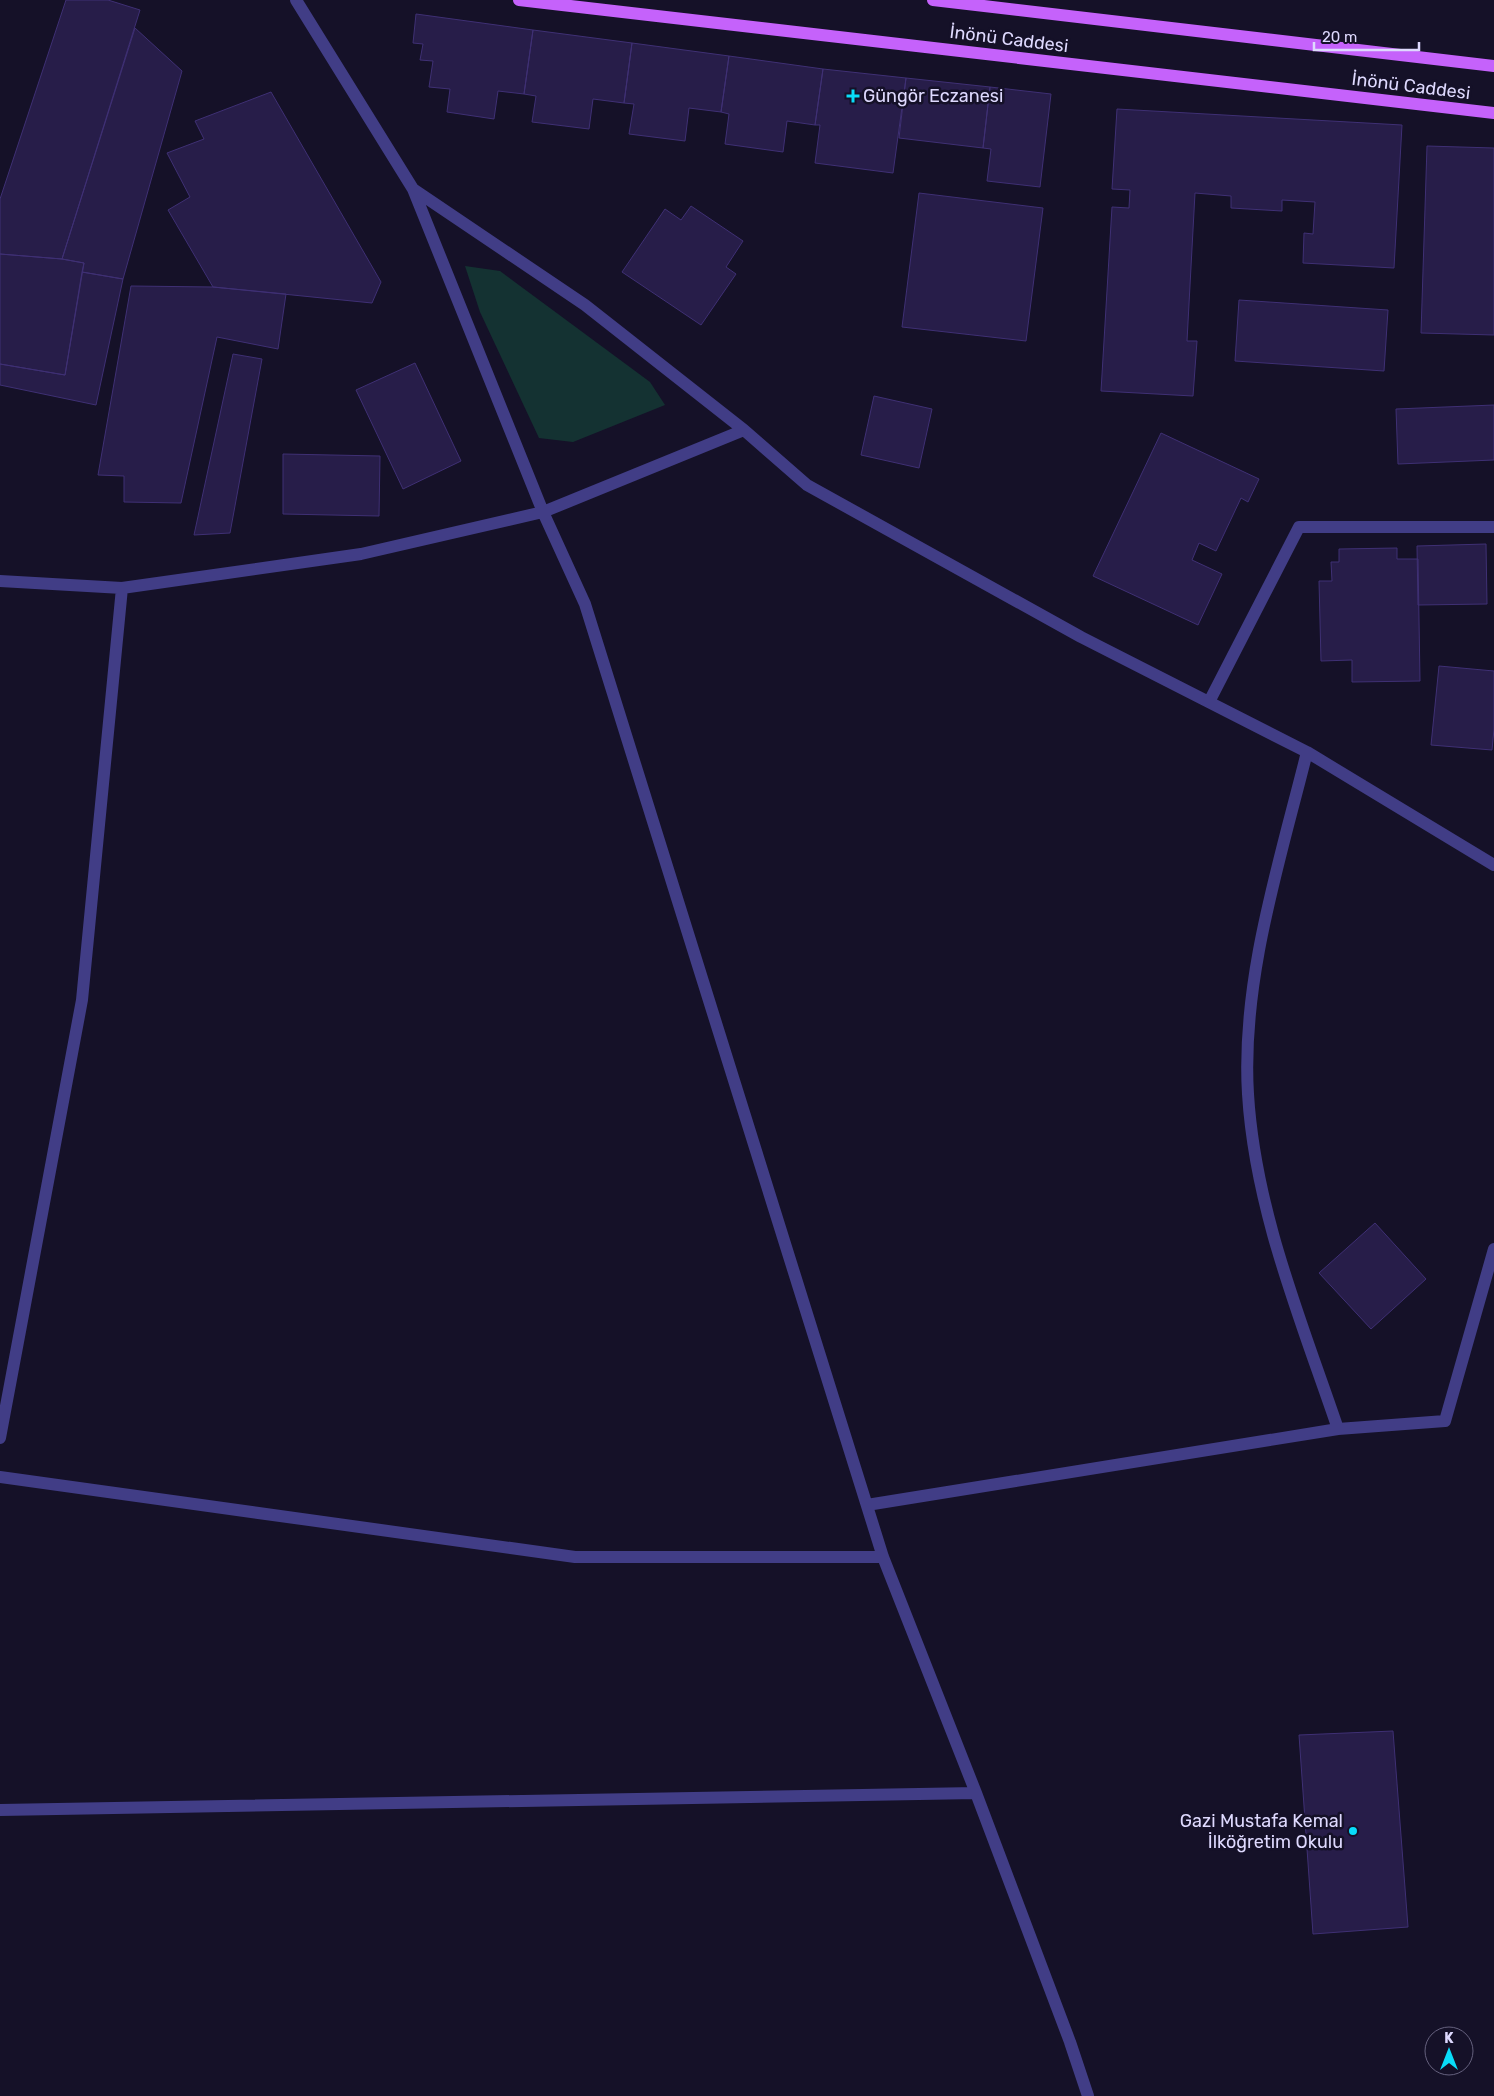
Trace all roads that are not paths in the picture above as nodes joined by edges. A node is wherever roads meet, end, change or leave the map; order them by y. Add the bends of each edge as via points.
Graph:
1 (296, 0) edge
2 (519, 0) edge
3 (932, 0) edge
4 (1494, 66) edge
5 (1494, 114) edge
6 (413, 189) junction
7 (744, 430) junction
8 (543, 512) junction
9 (1494, 526) edge
10 (0, 581) edge
11 (122, 588) junction
12 (1209, 702) junction
13 (1307, 752) junction
14 (1494, 866) edge
15 (1494, 1249) edge
16 (1338, 1429) junction
17 (0, 1438) edge
18 (0, 1477) edge
19 (866, 1505) junction
20 (883, 1558) junction
21 (976, 1793) junction
22 (0, 1810) edge
23 (1088, 2096) edge

1 - 6 street
2 - 5 main road, İnönü Caddesi
3 - 4 main road, İnönü Caddesi
6 - 7 street via 585,305
6 - 8 street
7 - 8 street
7 - 12 street via 808,485 1081,638
8 - 11 street via 361,554
8 - 19 street via 585,604
9 - 12 street via 1299,527
10 - 11 street
11 - 17 street via 82,1000
12 - 13 street
13 - 14 street
13 - 16 street via 1260,940 1248,1037 1248,1094 1270,1226
15 - 16 street via 1445,1420
16 - 19 street
18 - 20 street via 576,1558
19 - 20 street
20 - 21 street
21 - 22 street
21 - 23 street

